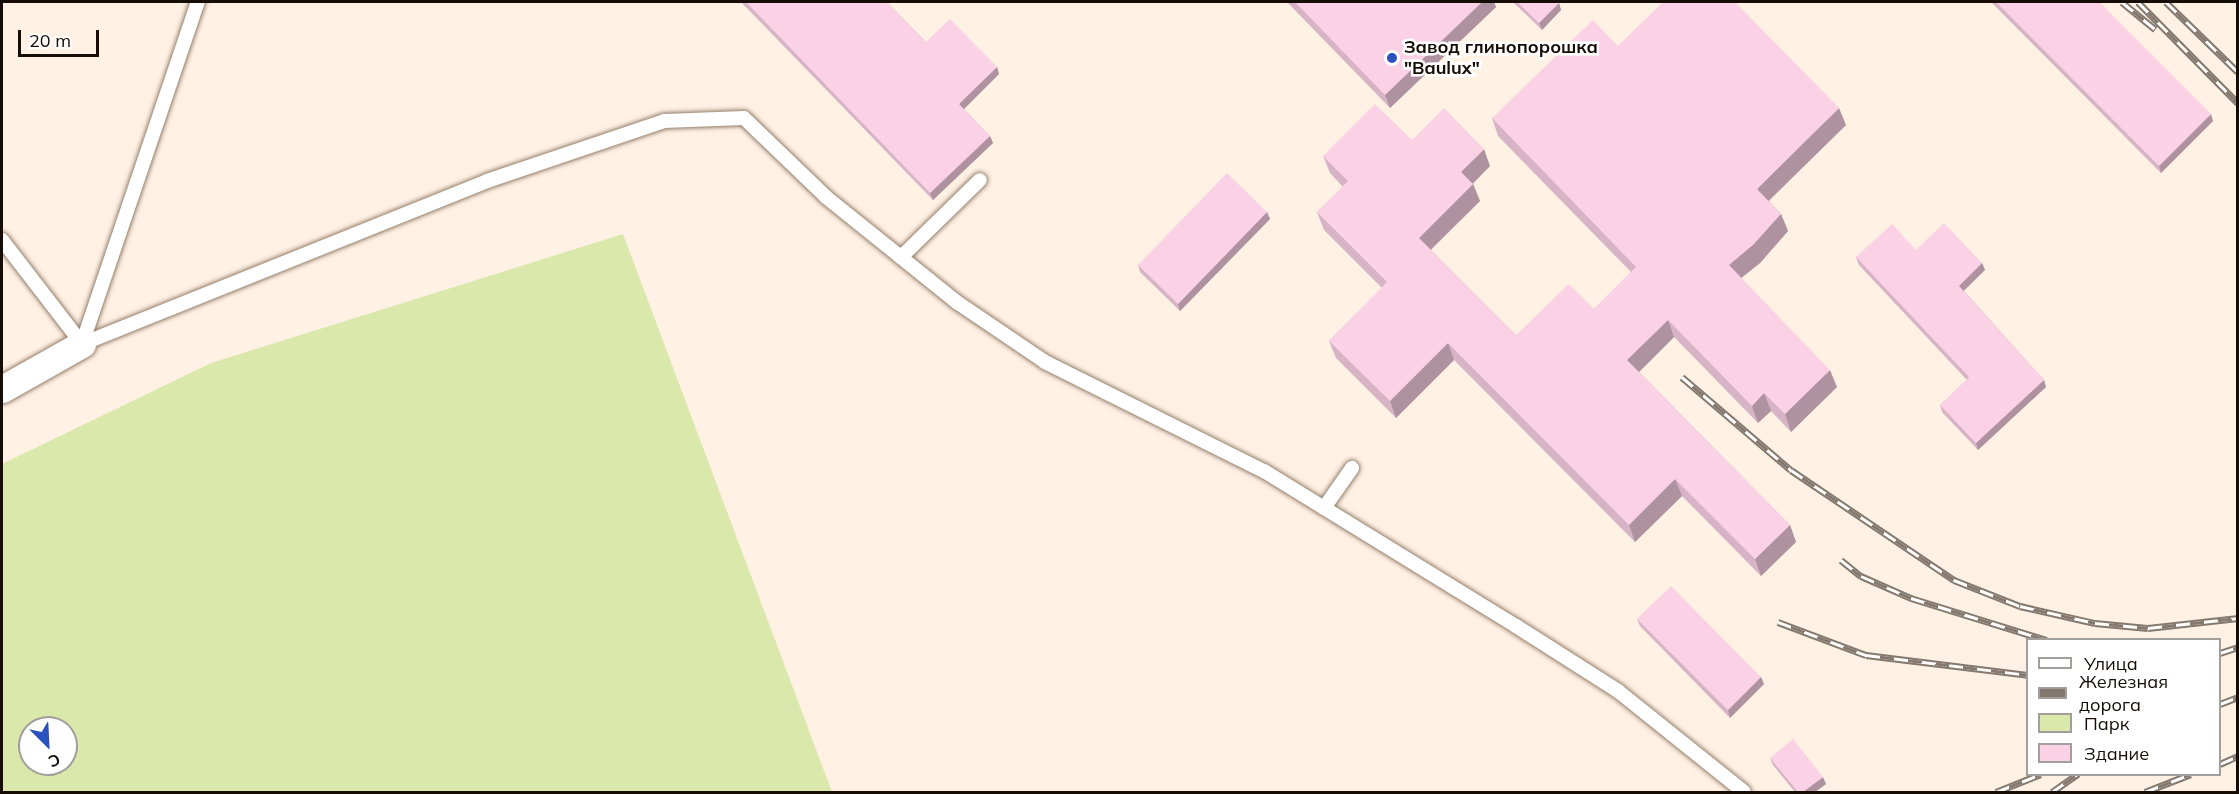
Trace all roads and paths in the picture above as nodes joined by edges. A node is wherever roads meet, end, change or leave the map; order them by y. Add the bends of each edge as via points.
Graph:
1 (198, 2) edge
2 (980, 180) dead end
3 (2, 240) edge
4 (901, 257) junction
5 (82, 344) junction
6 (2, 388) edge
7 (1352, 468) dead end
8 (1324, 508) junction
9 (1744, 792) edge

1 - 5 lane
2 - 4 lane
3 - 5 lane
4 - 5 lane via 826,197 744,118 664,121 487,181
4 - 8 lane via 958,303 1044,362 1264,471
5 - 6 street
7 - 8 lane
8 - 9 lane via 1618,691

